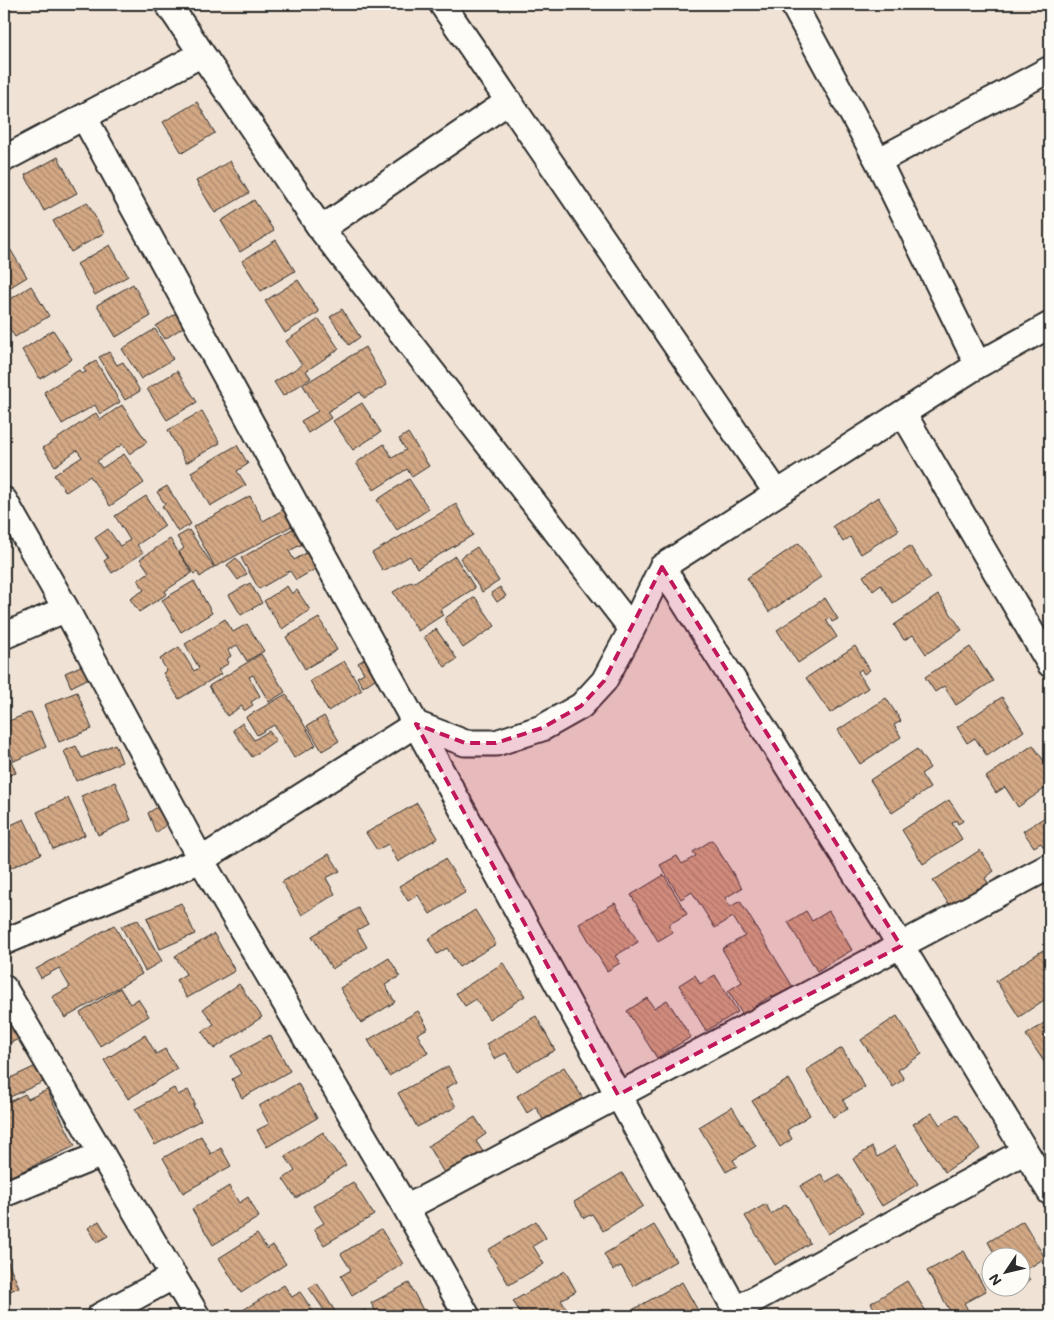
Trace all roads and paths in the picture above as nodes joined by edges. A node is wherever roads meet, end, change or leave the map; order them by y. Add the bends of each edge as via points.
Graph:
1 (168, 4) edge
2 (442, 4) edge
3 (793, 4) edge
4 (202, 54) junction
5 (1050, 69) edge
6 (509, 101) junction
7 (84, 117) junction
8 (4, 159) edge
9 (878, 161) junction
10 (322, 229) junction
11 (1050, 325) edge
12 (978, 366) junction
13 (903, 413) junction
14 (777, 493) junction
15 (4, 500) edge
16 (662, 567) junction
17 (66, 609) junction
18 (632, 629) junction
19 (4, 636) edge
20 (1050, 664) edge
21 (416, 724) junction
22 (201, 860) junction
23 (1050, 866) edge
24 (4, 942) edge
25 (901, 946) junction
26 (4, 988) edge
27 (618, 1095) junction
28 (1025, 1151) junction
29 (102, 1154) junction
30 (1050, 1192) edge
31 (4, 1194) edge
32 (406, 1208) junction
33 (174, 1276) junction
34 (737, 1313) edge
35 (100, 1316) edge
36 (197, 1316) edge
37 (467, 1316) edge

1 - 4 street
2 - 6 street
3 - 9 street
4 - 7 street
4 - 10 street
5 - 9 street
6 - 10 street
6 - 14 street
7 - 8 street
7 - 21 street
9 - 12 street
10 - 18 street
11 - 12 street
12 - 13 street
13 - 14 street
13 - 20 street
14 - 16 street
15 - 17 street
16 - 18 street
16 - 25 street
17 - 19 street
17 - 22 street
18 - 21 street via 604,681 581,706 542,728 496,743 465,743
21 - 22 street
21 - 27 street
22 - 24 street
22 - 32 street
23 - 25 street
25 - 27 street
25 - 28 street
26 - 29 street
27 - 32 street
27 - 34 street
28 - 30 street
28 - 34 street
29 - 31 street
29 - 33 street
32 - 37 street
33 - 35 street
33 - 36 street

